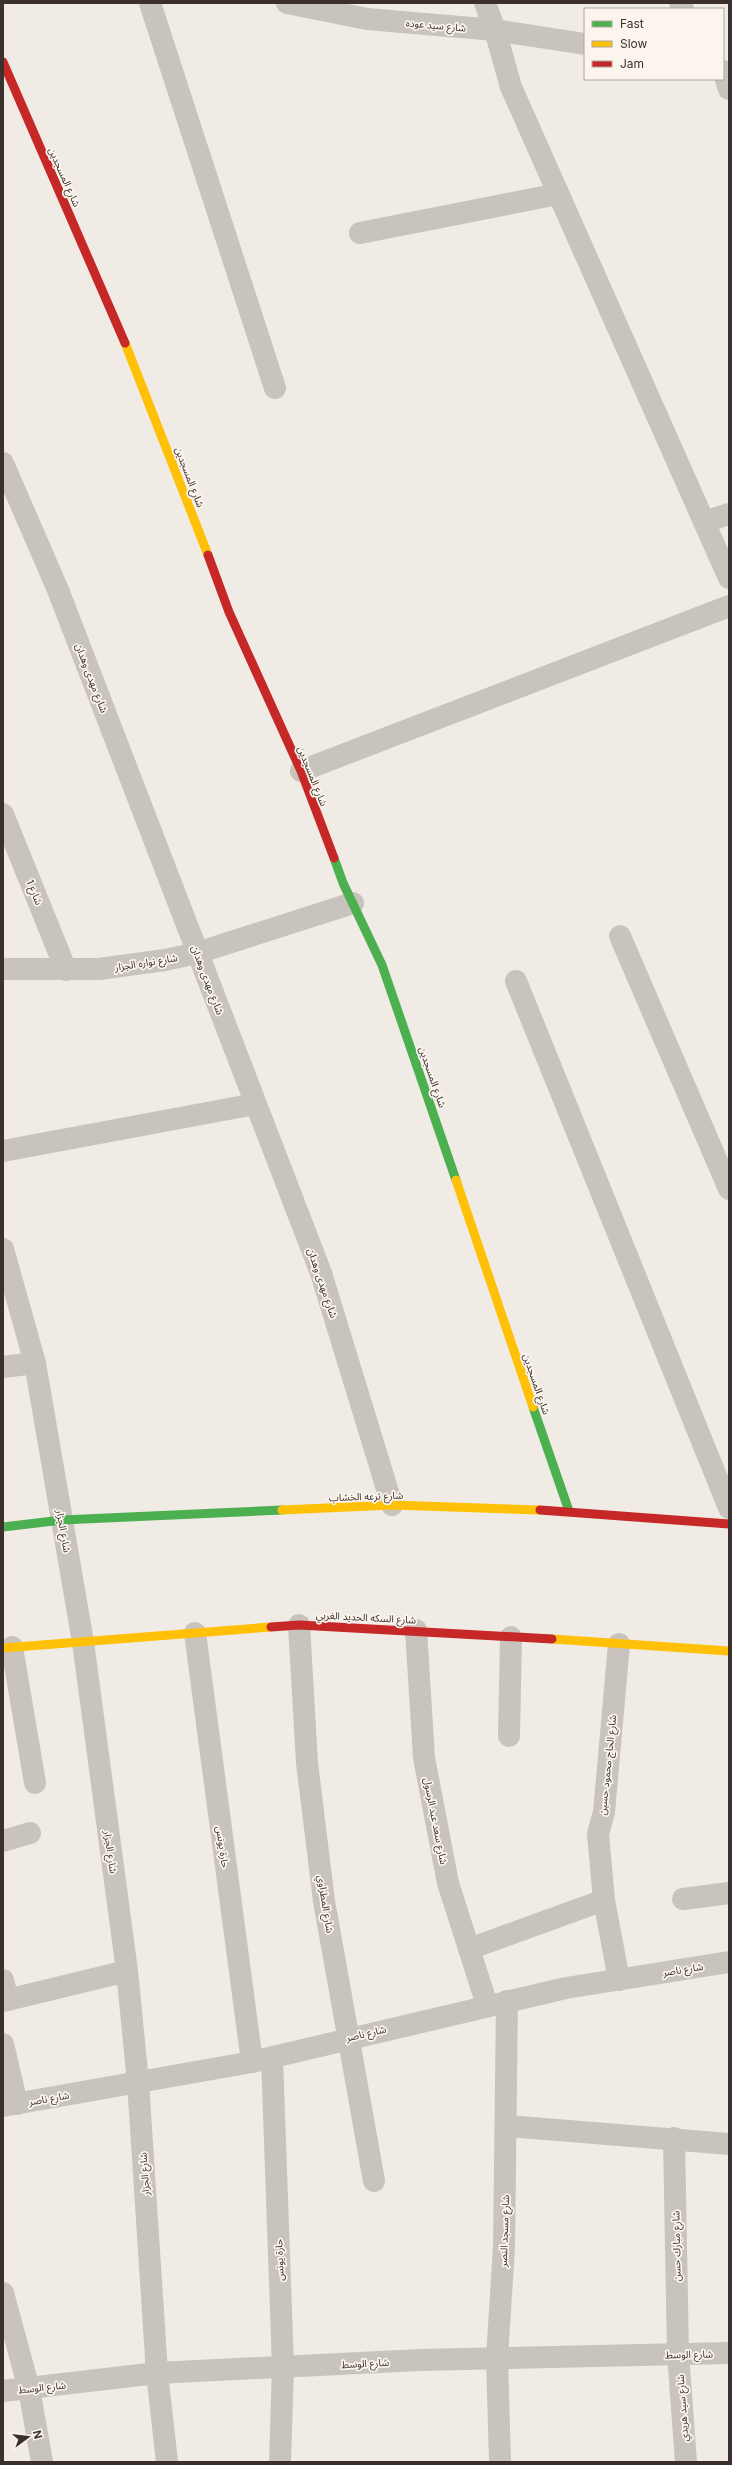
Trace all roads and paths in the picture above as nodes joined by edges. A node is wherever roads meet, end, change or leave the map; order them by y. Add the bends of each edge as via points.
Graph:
1 (150, 3) edge
2 (287, 3) edge
3 (485, 3) edge
4 (495, 30) junction
5 (584, 44) edge
6 (3, 62) edge
7 (724, 74) edge
8 (729, 89) edge
9 (558, 194) junction
10 (360, 233) dead end
11 (275, 388) dead end
12 (3, 463) edge
13 (729, 514) edge
14 (704, 522) junction
15 (729, 578) edge
16 (729, 606) edge
17 (301, 771) junction
18 (3, 814) edge
19 (353, 903) junction
20 (620, 936) dead end
21 (197, 953) junction
22 (3, 969) edge
23 (66, 970) junction
24 (516, 980) dead end
25 (255, 1104) junction
26 (3, 1150) edge
27 (729, 1189) edge
28 (3, 1250) edge
29 (35, 1363) junction
30 (3, 1367) edge
31 (392, 1505) junction
32 (729, 1508) edge
33 (569, 1511) junction
34 (62, 1520) junction
35 (729, 1524) edge
36 (3, 1526) edge
37 (299, 1625) junction
38 (416, 1630) junction
39 (195, 1633) junction
40 (511, 1636) junction
41 (82, 1642) junction
42 (619, 1644) junction
43 (8, 1648) edge
44 (729, 1651) edge
45 (509, 1736) dead end
46 (35, 1783) dead end
47 (30, 1833) dead end
48 (3, 1841) edge
49 (729, 1893) edge
50 (683, 1899) dead end
51 (604, 1900) junction
52 (469, 1949) junction
53 (729, 1962) edge
54 (127, 1971) junction
55 (619, 1980) junction
56 (5, 1994) edge
57 (497, 2003) junction
58 (350, 2037) junction
59 (3, 2044) edge
60 (262, 2059) junction
61 (138, 2082) junction
62 (10, 2105) edge
63 (507, 2126) junction
64 (674, 2138) junction
65 (729, 2144) edge
66 (374, 2181) dead end
67 (3, 2293) edge
68 (729, 2353) edge
69 (678, 2354) junction
70 (497, 2358) junction
71 (283, 2367) junction
72 (157, 2373) junction
73 (29, 2389) junction
74 (3, 2391) edge
75 (42, 2462) edge
76 (167, 2462) edge
77 (280, 2462) edge
78 (500, 2462) edge
79 (686, 2462) edge

1 - 11 street
2 - 4 street, شارع سيد عوده via 367,19
3 - 4 street
4 - 5 street, شارع سيد عوده
4 - 9 street via 510,87
6 - 17 street, شارع المسجدين via 141,379 229,612
7 - 8 street
9 - 10 street
9 - 14 street
12 - 21 street, شارع مهدى وهدان via 58,590
13 - 14 street
14 - 15 street
16 - 17 street
17 - 19 street, شارع المسجدين via 334,862
18 - 23 street, شارع 1
19 - 21 street, شارع نواره الجزار
19 - 33 street, شارع المسجدين via 391,990
20 - 27 street
21 - 23 street, شارع نواره الجزار via 132,966
21 - 25 street, شارع مهدى وهدان
22 - 23 street, شارع نواره الجزار
24 - 32 street
25 - 26 street
25 - 31 street, شارع مهدى وهدان via 321,1273
28 - 29 street, شارع الجزار
29 - 30 street
29 - 34 street, شارع الجزار
31 - 33 street, شارع ترعه الخشاب
31 - 34 street, شارع ترعه الخشاب
33 - 35 street, شارع ترعه الخشاب
34 - 36 street, شارع ترعه الخشاب
34 - 41 street, شارع الجزار
37 - 38 street, شارع السكه الحديد الغربي
37 - 39 street, شارع السكه الحديد الغربي
37 - 58 street, شارع المطراوي via 307,1763 324,1901
38 - 40 street, شارع السكه الحديد الغربي
38 - 52 street, شارع سعد عبد الرسول via 424,1758 448,1884
39 - 41 street, شارع السكه الحديد الغربي
39 - 60 street, حارة يونس
40 - 42 street, شارع السكه الحديد الغربي
40 - 45 street
41 - 43 street, شارع السكه الحديد الغربي
41 - 54 street, شارع الجزار
42 - 44 street, شارع السكه الحديد الغربي
42 - 51 street, شارع الحاج محمود حسين via 604,1812 598,1827
43 - 46 street
47 - 48 street
49 - 50 street
51 - 52 street
51 - 55 street, شارع الحاج محمود حسين
52 - 57 street, شارع سعد عبد الرسول
53 - 55 street, شارع ناصر
54 - 56 street
54 - 61 street, شارع الجزار
55 - 57 street, شارع ناصر
57 - 58 street, شارع ناصر
57 - 63 street, شارع مسجد النصر
58 - 60 street, شارع ناصر
58 - 66 street, شارع المطراوي
59 - 62 street
60 - 61 street, شارع ناصر
60 - 71 street, حارة يونس
61 - 62 street, شارع ناصر
61 - 72 street, شارع الجزار
63 - 64 street
63 - 70 street, شارع مسجد النصر via 504,2247
64 - 65 street
64 - 69 street, شارع مبارك حسن
67 - 73 street
68 - 69 street, شارع الوسط
69 - 70 street, شارع الوسط
69 - 79 street, شارع سيد هريدي
70 - 71 street, شارع الوسط
70 - 78 street, شارع مسجد النصر
71 - 72 street, شارع الوسط
71 - 77 street, حارة يونس
72 - 73 street, شارع الوسط
72 - 76 street, شارع الجزار
73 - 74 street, شارع الوسط
73 - 75 street

